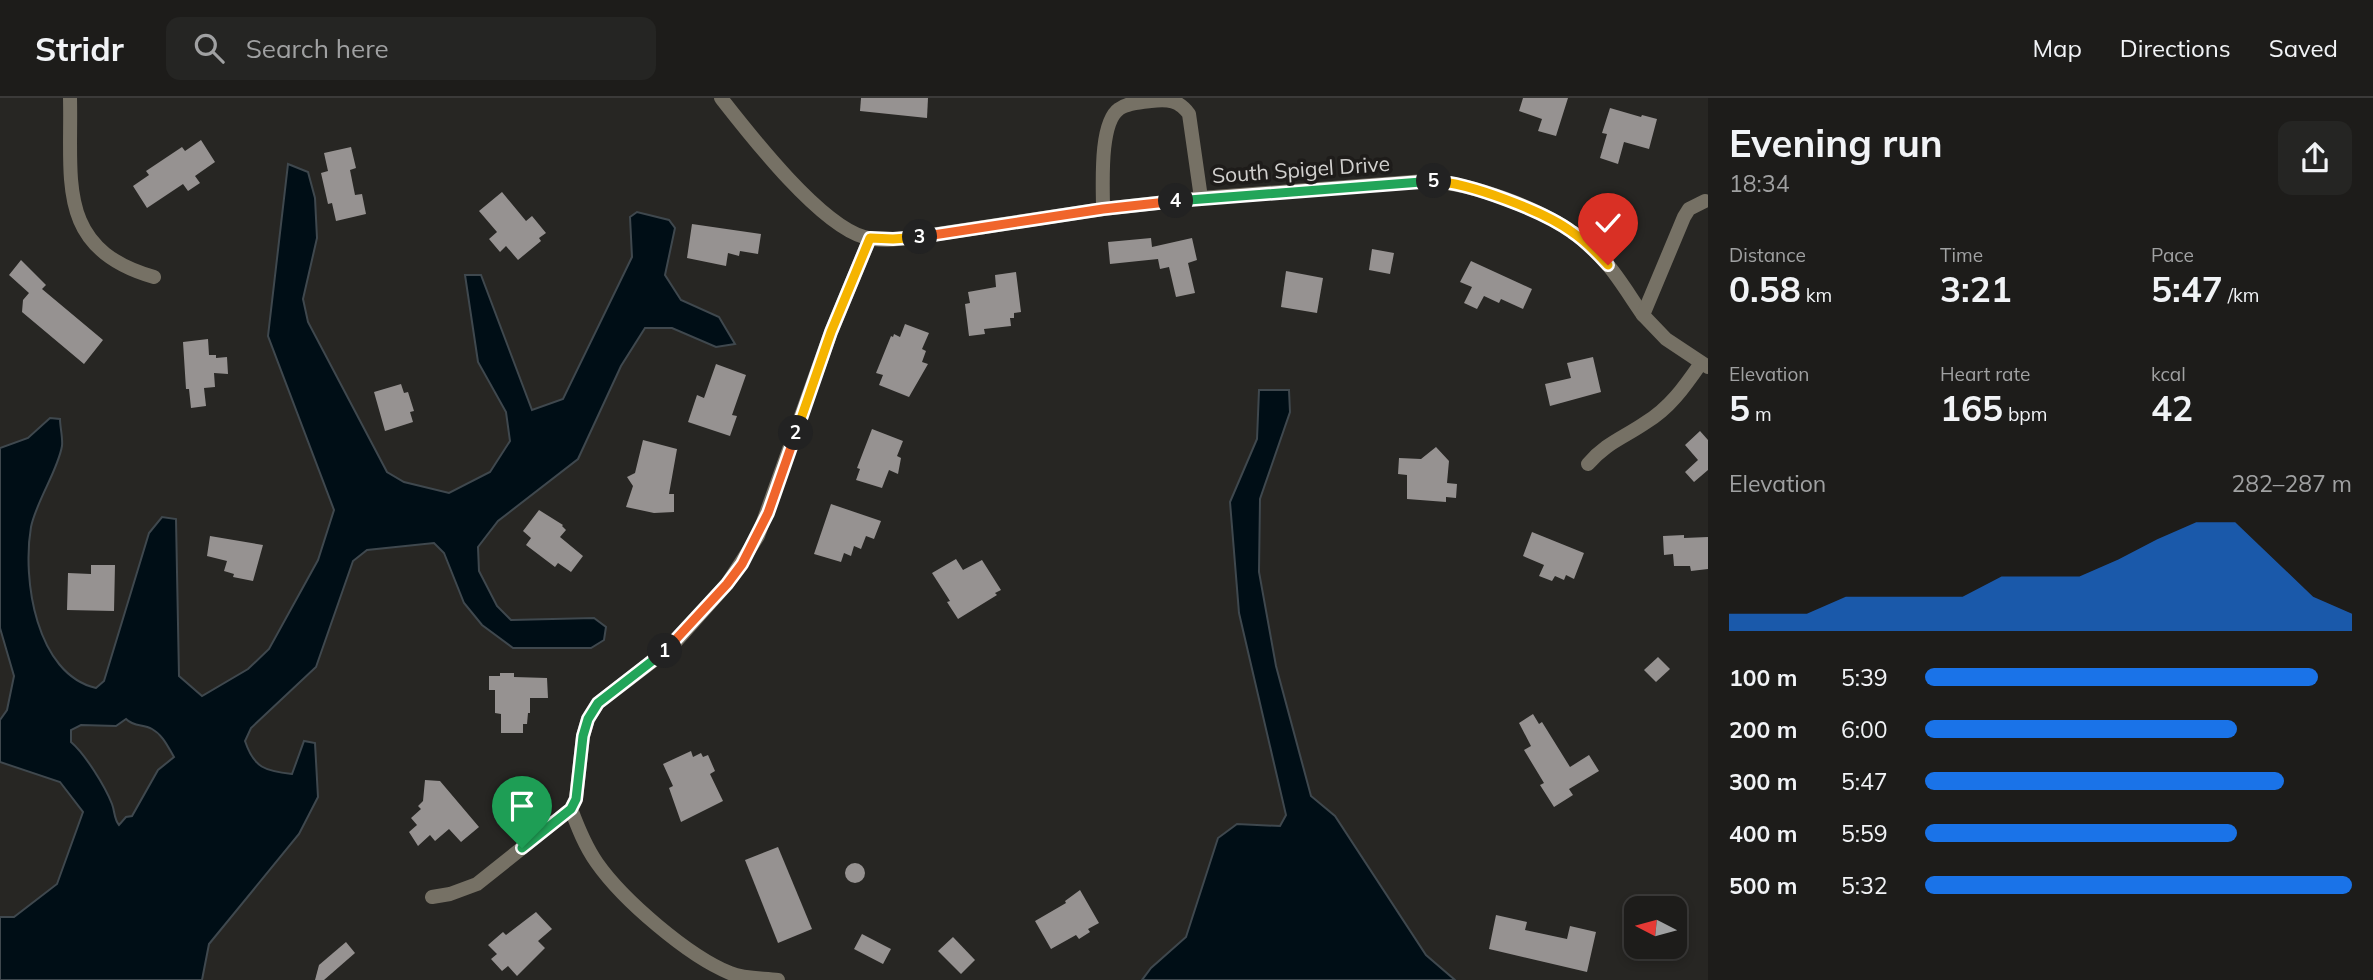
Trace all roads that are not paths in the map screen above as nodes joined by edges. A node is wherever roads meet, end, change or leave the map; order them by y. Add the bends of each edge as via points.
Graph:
1 (70, 98) edge
2 (721, 98) edge
3 (1201, 198) junction
4 (1705, 201) dead end
5 (1103, 209) junction
6 (870, 238) junction
7 (154, 277) dead end
8 (1643, 315) junction
9 (1704, 365) edge
10 (1588, 464) dead end
11 (571, 809) junction
12 (432, 897) dead end
13 (778, 980) edge

1 - 7 street via 73,205 79,222 114,261
2 - 6 street, South Spigel Drive via 773,162 828,216
3 - 5 street, South Spigel Drive
3 - 5 street via 1189,114 1174,101 1153,101 1127,105 1112,115
3 - 8 street, South Spigel Drive via 1425,181 1476,188 1570,230 1608,265
4 - 8 street via 1684,217
5 - 6 street, South Spigel Drive via 918,237
6 - 11 street via 758,536 727,584 670,648 598,703 583,736
8 - 9 street, South Spigel Drive via 1666,339
9 - 10 street via 1669,405 1612,441
11 - 12 street via 477,884
11 - 13 street via 596,861 644,914 732,974

